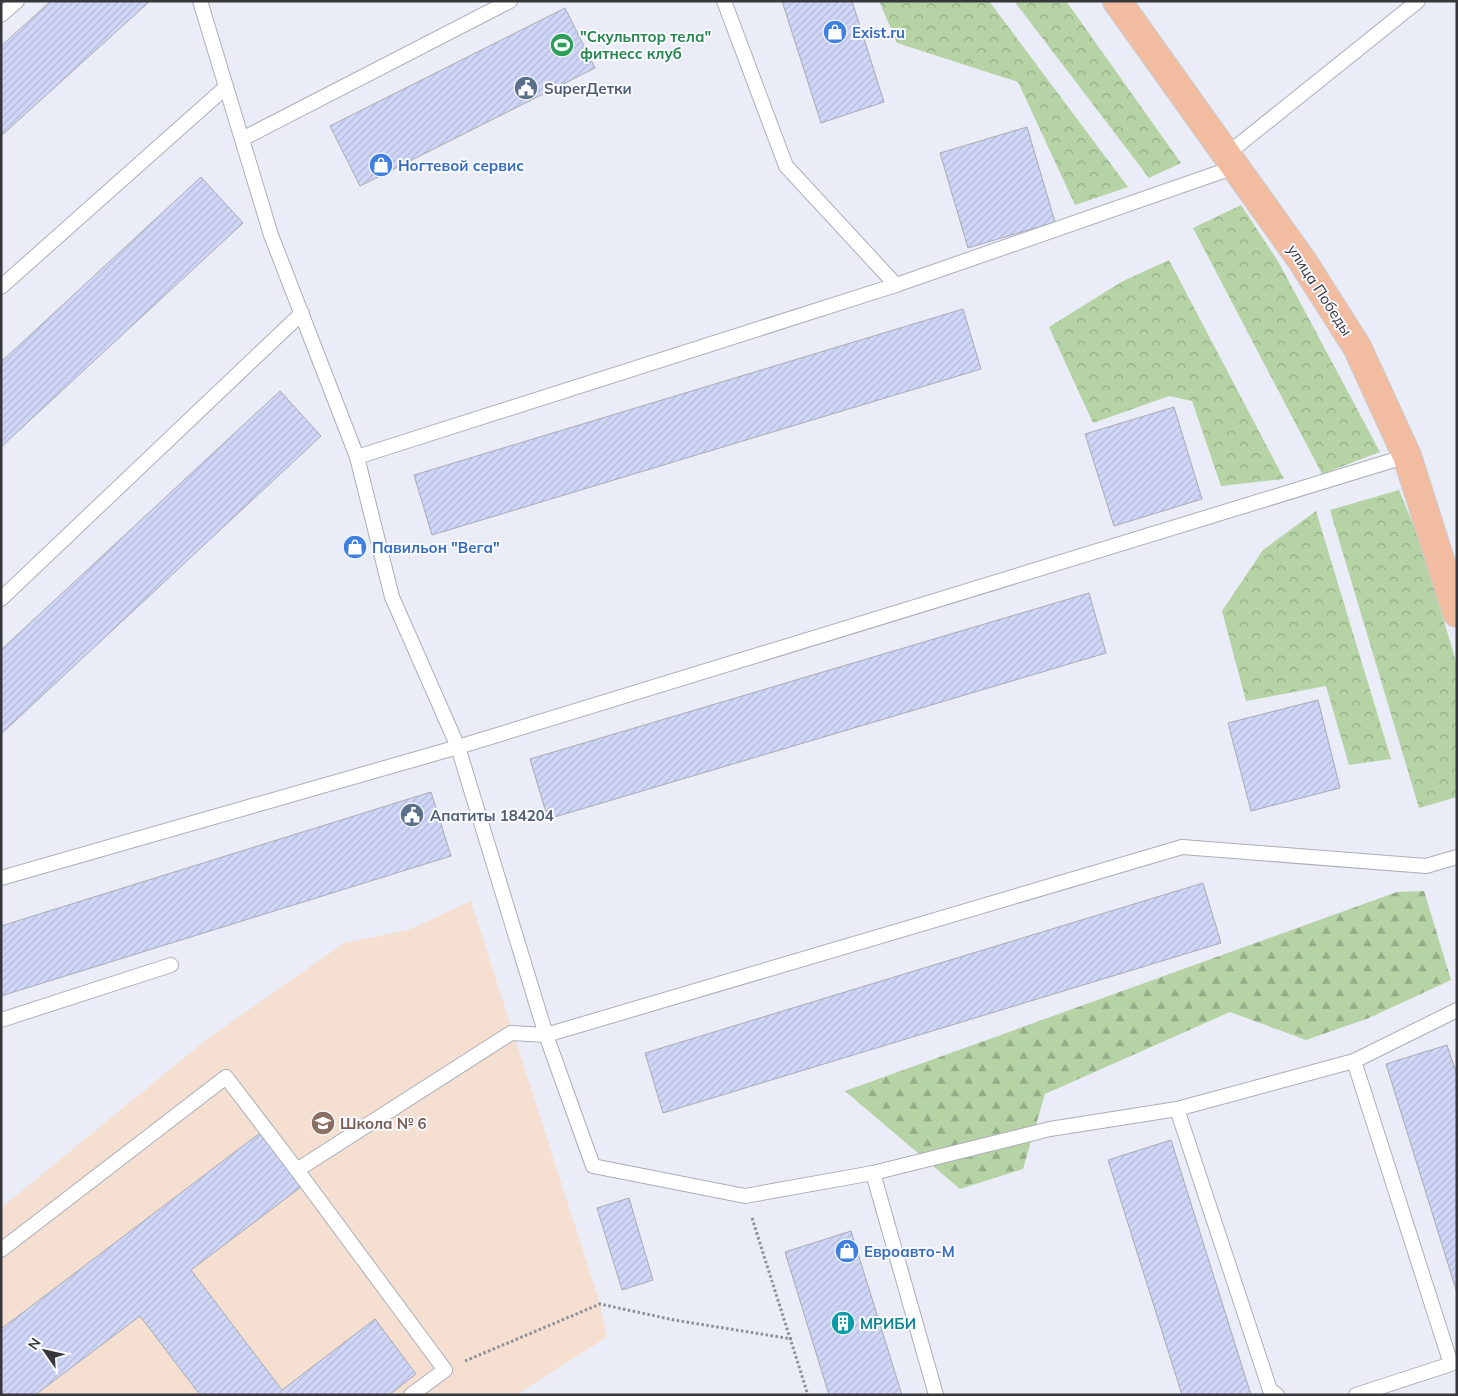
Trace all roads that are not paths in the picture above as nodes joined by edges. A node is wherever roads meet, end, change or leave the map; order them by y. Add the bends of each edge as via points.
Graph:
1 (17, 1) edge
2 (200, 1) edge
3 (510, 1) edge
4 (724, 1) edge
5 (1117, 1) edge
6 (1418, 1) edge
7 (1, 16) edge
8 (226, 87) junction
9 (244, 138) junction
10 (1231, 161) junction
11 (896, 285) junction
12 (1, 287) edge
13 (302, 313) junction
14 (1407, 456) junction
15 (357, 457) junction
16 (1, 599) edge
17 (1457, 613) edge
18 (458, 746) junction
19 (1457, 857) edge
20 (1, 878) edge
21 (171, 965) dead end
22 (1457, 1010) edge
23 (1, 1020) edge
24 (546, 1035) junction
25 (1354, 1061) junction
26 (1177, 1109) junction
27 (297, 1170) junction
28 (873, 1172) junction
29 (1, 1250) edge
30 (411, 1395) edge
31 (936, 1395) edge
32 (1277, 1395) edge
33 (1356, 1395) edge

1 - 7 lane
2 - 8 lane
3 - 9 lane
4 - 11 lane via 786,166
5 - 10 main road, улица Победы
6 - 10 lane
8 - 9 lane
8 - 12 lane
9 - 13 lane via 271,235
10 - 11 lane
10 - 14 main road, улица Победы via 1303,262 1357,347
11 - 15 lane
13 - 15 lane
13 - 16 lane
14 - 17 main road, улица Победы
14 - 18 lane
15 - 18 lane via 392,597
18 - 20 lane
18 - 24 lane
19 - 24 lane via 1426,866 1182,847
21 - 23 lane
22 - 25 lane
24 - 27 lane via 512,1033
24 - 28 lane via 593,1166 745,1196
25 - 26 lane
25 - 33 lane via 1451,1364
26 - 28 lane via 1050,1129
26 - 32 lane via 1270,1390
27 - 29 lane via 226,1077
27 - 30 lane via 445,1370
28 - 31 lane

